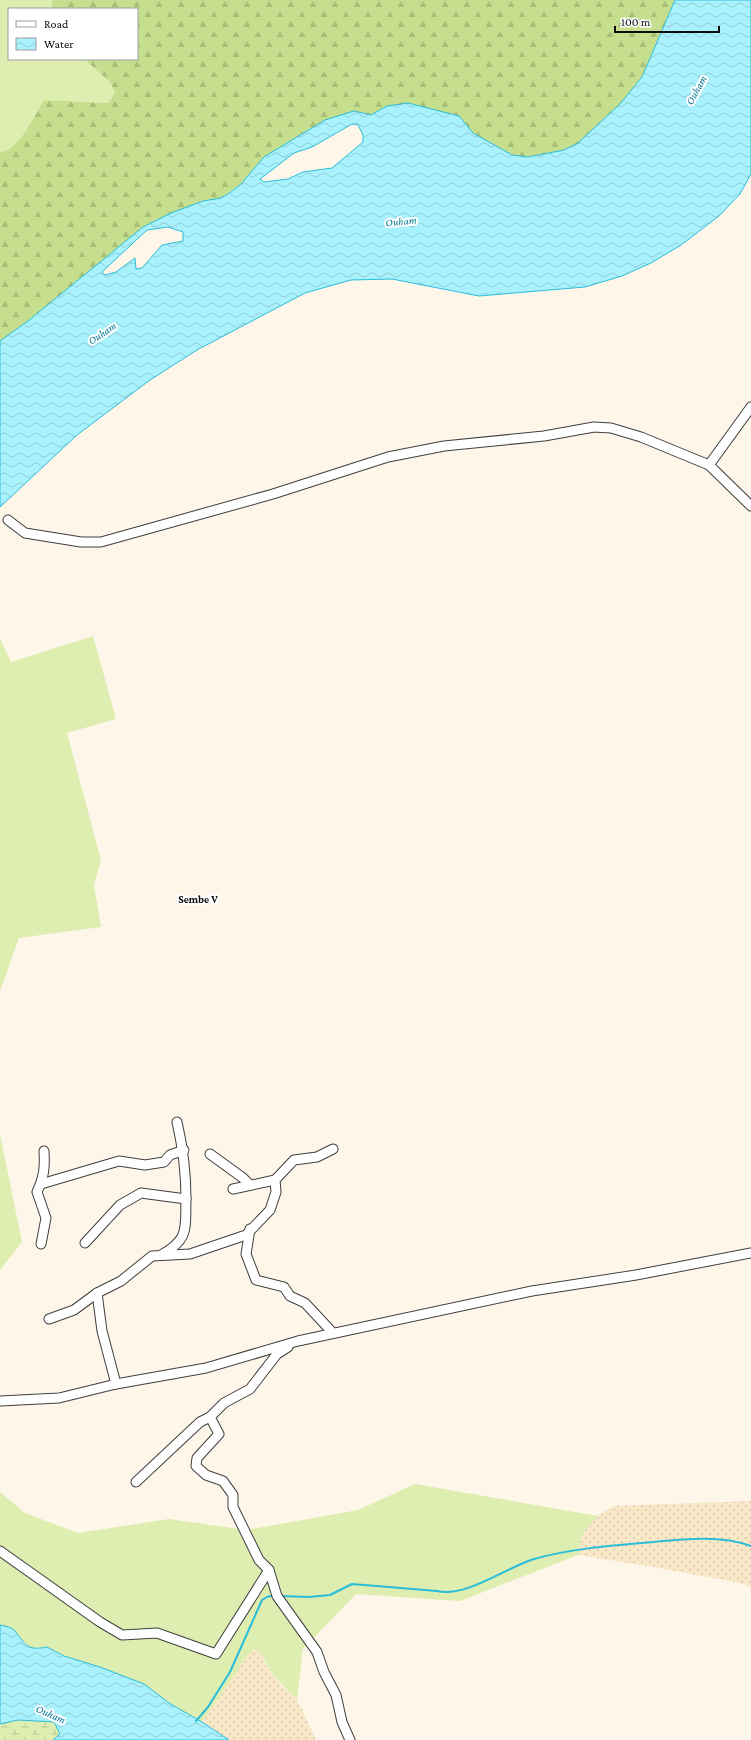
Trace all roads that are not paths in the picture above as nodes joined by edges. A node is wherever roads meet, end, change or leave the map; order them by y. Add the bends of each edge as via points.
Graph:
1 (751, 407) edge
2 (709, 465) junction
3 (751, 506) edge
4 (8, 520) dead end
5 (177, 1122) dead end
6 (333, 1149) dead end
7 (184, 1150) junction
8 (44, 1151) dead end
9 (210, 1154) dead end
10 (275, 1180) junction
11 (41, 1184) junction
12 (250, 1185) junction
13 (233, 1188) dead end
14 (186, 1199) junction
15 (250, 1229) junction
16 (85, 1243) dead end
17 (41, 1244) dead end
18 (751, 1252) edge
19 (158, 1257) junction
20 (97, 1293) junction
21 (49, 1318) dead end
22 (333, 1334) junction
23 (298, 1341) junction
24 (116, 1384) junction
25 (0, 1401) edge
26 (210, 1418) junction
27 (136, 1482) dead end
28 (0, 1551) edge
29 (269, 1570) junction
30 (350, 1740) edge

1 - 2 street
2 - 3 street
2 - 4 street via 641,437 610,428 594,427 544,436 444,446 388,458 273,494 101,542 81,542 25,533
5 - 7 street
6 - 10 street via 317,1157 294,1160
7 - 11 street via 170,1155 164,1162 145,1165 119,1162
7 - 14 street
8 - 11 street via 45,1168
9 - 12 street
10 - 12 street
10 - 15 street via 276,1192 270,1210
11 - 17 street via 36,1192 46,1218
12 - 13 street
14 - 16 street via 142,1193 120,1205
14 - 19 street via 185,1234 174,1248
15 - 19 street via 246,1235 190,1254
15 - 22 street via 246,1254 256,1280 284,1287 290,1296 305,1303
18 - 22 street via 636,1275 532,1291
19 - 20 street via 152,1256 121,1281
20 - 21 street via 74,1310
20 - 24 street via 102,1331
22 - 23 street
23 - 24 street via 206,1368
23 - 26 street via 277,1354 250,1389 224,1403
24 - 25 street via 59,1398
26 - 27 street via 200,1422
26 - 29 street via 219,1434 197,1458 196,1466 206,1475 222,1481 234,1495 233,1507 260,1560
28 - 29 street via 122,1635 157,1633 216,1654
29 - 30 street via 277,1596 317,1652 336,1695 342,1722

